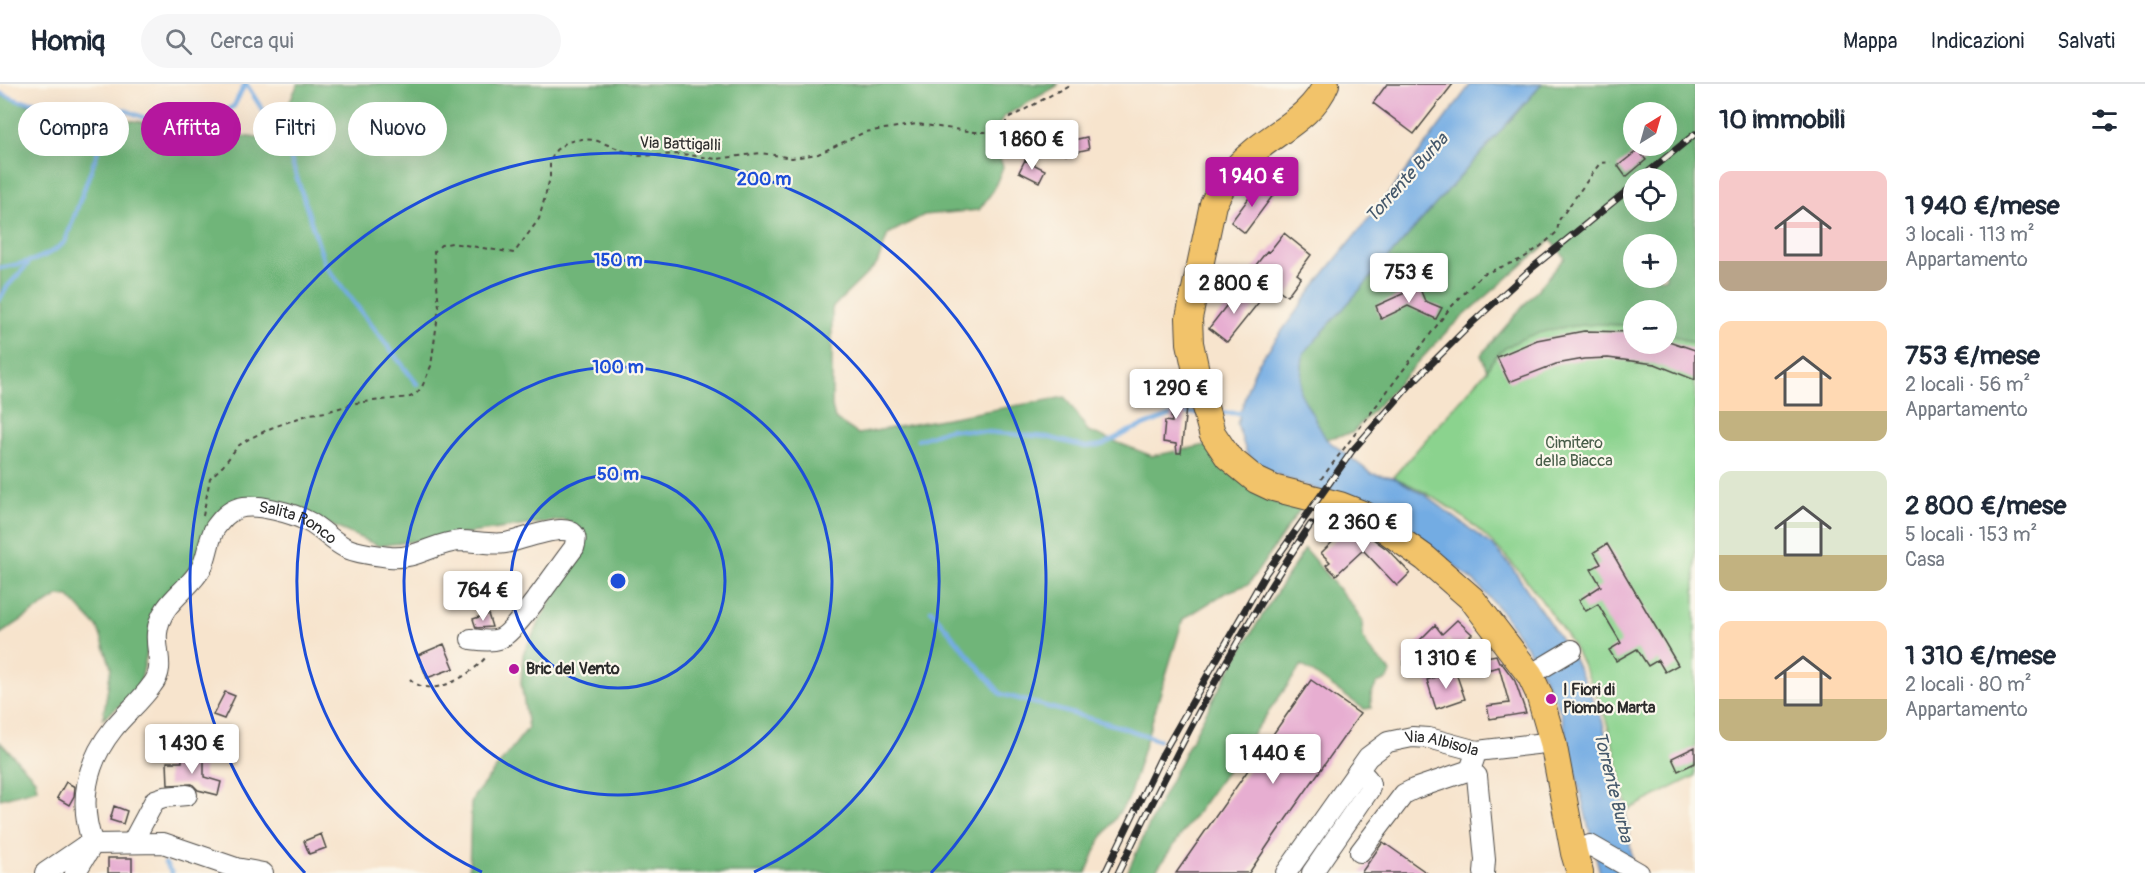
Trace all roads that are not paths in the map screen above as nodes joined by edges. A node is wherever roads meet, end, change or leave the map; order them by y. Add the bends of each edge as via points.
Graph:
1 (1326, 84) edge
2 (471, 639) dead end
3 (1572, 650) dead end
4 (1534, 673) junction
5 (1553, 742) junction
6 (1474, 761) junction
7 (1358, 771) junction
8 (187, 795) dead end
9 (1334, 842) junction
10 (93, 843) junction
11 (132, 843) junction
12 (1581, 857) edge
13 (1638, 872) edge
14 (45, 873) edge
15 (75, 873) edge
16 (263, 873) edge
17 (1286, 873) edge
18 (1312, 873) edge
19 (1484, 873) edge

1 - 4 main road via 1306,111 1250,154 1220,188 1213,204 1189,318 1190,344 1212,433 1228,457 1256,480 1365,515 1425,558 1472,599
2 - 10 street, Salita Ronco via 501,639 524,616 574,548 575,537 570,531 551,530 505,543 461,541 397,558 346,548 311,522 291,515 253,507 232,511 214,531 198,572 173,598 160,620 160,666 156,681 114,729 93,763 84,803
3 - 4 street
4 - 5 main road
5 - 6 street, Via Albisola
5 - 12 main road
6 - 7 street, Via Albisola via 1429,738 1399,739 1376,749
6 - 9 street via 1404,794 1363,858
6 - 19 street
7 - 9 street via 1371,787
7 - 17 street, Via Albisola
8 - 11 street via 155,800
9 - 18 street
10 - 11 street
10 - 14 street
10 - 15 street
11 - 16 street via 163,843
12 - 13 street

